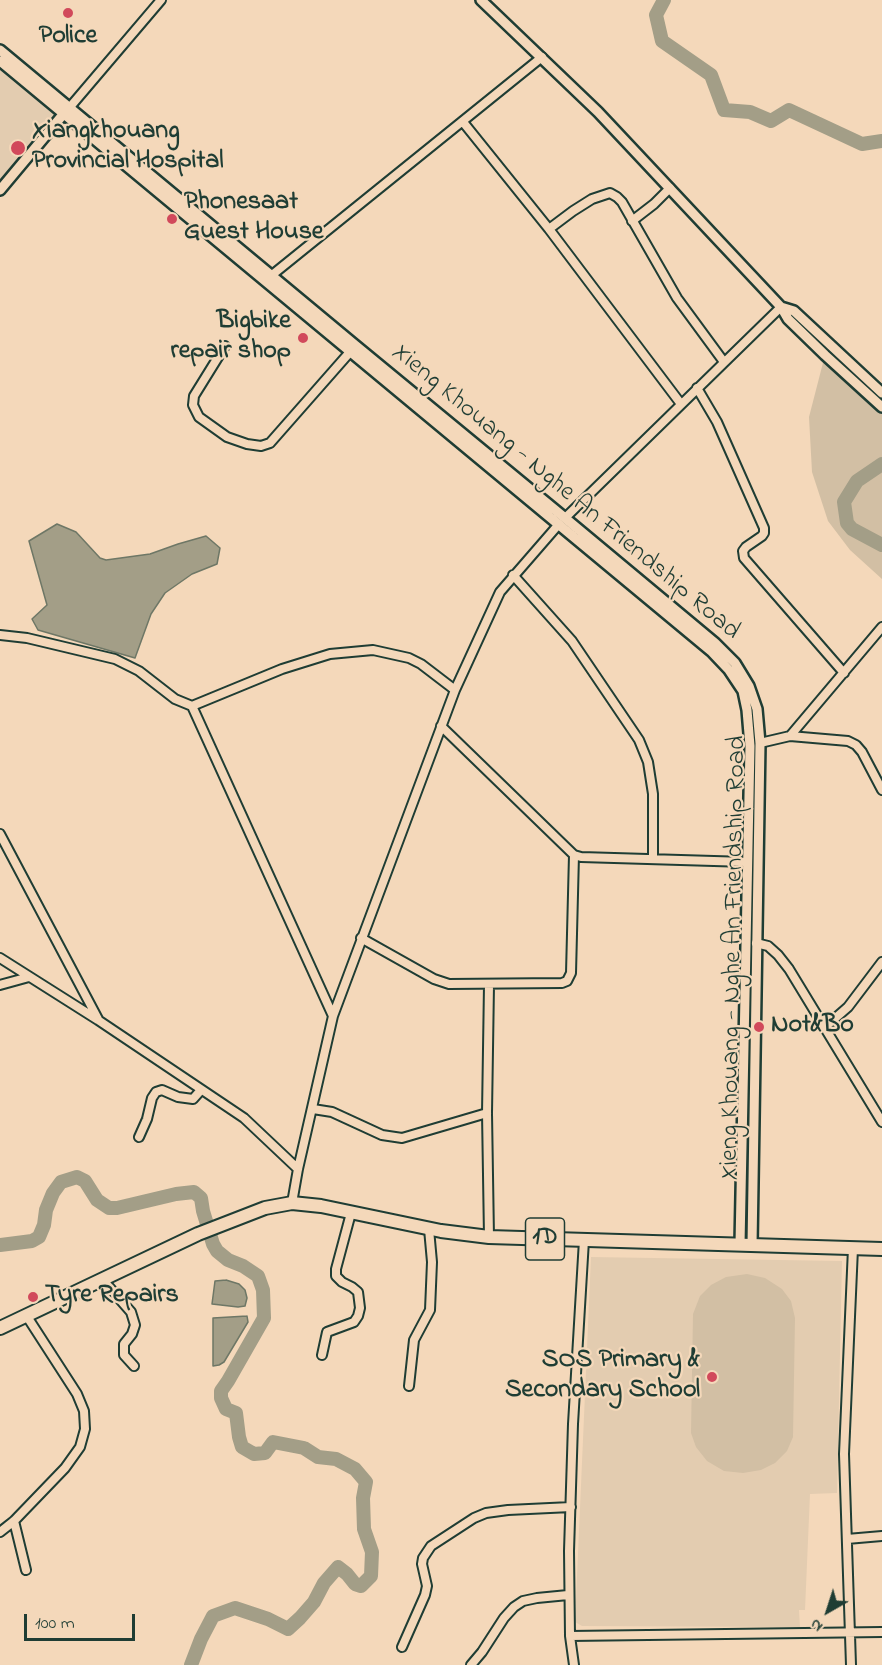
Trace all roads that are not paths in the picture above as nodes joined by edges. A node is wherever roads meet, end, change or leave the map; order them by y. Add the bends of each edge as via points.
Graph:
1 (161, 0) edge
2 (481, 0) edge
3 (0, 50) edge
4 (542, 57) junction
5 (0, 61) edge
6 (67, 111) junction
7 (463, 122) junction
8 (670, 188) junction
9 (0, 190) edge
10 (632, 220) junction
11 (549, 229) junction
12 (269, 279) junction
13 (781, 307) junction
14 (225, 346) dead end
15 (350, 352) junction
16 (724, 362) junction
17 (697, 388) junction
18 (882, 393) edge
19 (681, 404) junction
20 (882, 407) edge
21 (562, 521) junction
22 (513, 575) junction
23 (882, 627) edge
24 (0, 635) edge
25 (844, 673) junction
26 (455, 690) junction
27 (192, 706) junction
28 (441, 726) junction
29 (790, 736) junction
30 (760, 742) junction
31 (881, 787) edge
32 (0, 834) edge
33 (574, 855) junction
34 (653, 858) junction
35 (747, 862) junction
36 (758, 862) junction
37 (361, 938) junction
38 (756, 944) junction
39 (0, 958) edge
40 (882, 962) edge
41 (29, 977) junction
42 (0, 985) edge
43 (489, 985) junction
44 (333, 1016) junction
45 (98, 1020) junction
46 (824, 1028) junction
47 (201, 1090) junction
48 (313, 1109) junction
49 (487, 1113) junction
50 (882, 1122) edge
51 (139, 1137) dead end
52 (298, 1168) junction
53 (292, 1203) junction
54 (351, 1213) junction
55 (429, 1229) junction
56 (489, 1237) junction
57 (584, 1240) junction
58 (746, 1245) junction
59 (853, 1248) junction
60 (882, 1249) edge
61 (102, 1279) junction
62 (26, 1315) junction
63 (0, 1328) edge
64 (322, 1354) dead end
65 (134, 1366) dead end
66 (409, 1386) dead end
67 (571, 1507) junction
68 (14, 1521) junction
69 (0, 1532) edge
70 (882, 1536) edge
71 (847, 1539) junction
72 (26, 1570) dead end
73 (568, 1595) junction
74 (849, 1632) junction
75 (882, 1632) edge
76 (570, 1636) junction
77 (402, 1647) dead end
78 (471, 1665) edge
79 (574, 1665) edge
80 (851, 1665) edge

1 - 6 street
2 - 4 street
3 - 6 street, Xieng Khouang - Nghe An Friendship Road
4 - 7 street
4 - 8 street
5 - 6 street, Xieng Khouang - Nghe An Friendship Road
6 - 9 street
6 - 12 street, Xieng Khouang - Nghe An Friendship Road
7 - 11 street
7 - 12 street
8 - 10 street
8 - 13 street
10 - 11 street via 617,196 610,194 592,199
10 - 16 street via 676,298
11 - 19 street
12 - 15 street, Xieng Khouang - Nghe An Friendship Road
12 - 21 street, Xieng Khouang - Nghe An Friendship Road via 355,345
13 - 16 street
13 - 18 street via 794,311
13 - 20 street
14 - 15 street via 194,396 193,405 200,417 228,437 261,446 270,443
15 - 21 street, Xieng Khouang - Nghe An Friendship Road
16 - 17 street
17 - 19 street
17 - 25 street via 717,422 764,528 762,536 743,551 744,558
19 - 21 street
21 - 22 street
21 - 30 street, Xieng Khouang - Nghe An Friendship Road via 735,663 757,709
21 - 35 street, Xieng Khouang - Nghe An Friendship Road via 711,651 743,691 750,746
22 - 26 street via 500,592
22 - 34 street via 572,641 639,740 648,762 653,794
23 - 25 street
24 - 27 street via 115,659
25 - 29 street
26 - 27 street via 409,658 373,651 330,654
26 - 28 street
27 - 44 street
28 - 33 street
28 - 37 street
29 - 30 street
29 - 31 street via 856,745
30 - 36 street, Xieng Khouang - Nghe An Friendship Road
32 - 45 street
33 - 34 street
33 - 43 street via 567,981
34 - 35 street
35 - 36 street
35 - 58 street, Xieng Khouang - Nghe An Friendship Road
36 - 38 street, Xieng Khouang - Nghe An Friendship Road
37 - 43 street via 435,979 449,984
37 - 44 street
38 - 46 street via 768,946 778,955
38 - 58 street, Xieng Khouang - Nghe An Friendship Road
39 - 41 street
40 - 46 street via 848,1007
41 - 42 street
41 - 45 street
43 - 49 street
44 - 48 street
45 - 47 street
46 - 50 street
47 - 51 street via 193,1100 162,1090 156,1092
47 - 52 street via 244,1118
48 - 49 street via 332,1112 382,1135 402,1138
48 - 52 street
49 - 56 street
52 - 53 street
53 - 54 highway, 1D
53 - 61 highway, 1D via 265,1208 215,1227
54 - 55 highway, 1D
54 - 64 street via 336,1276 358,1292 360,1308 354,1322 327,1332
55 - 56 highway, 1D
55 - 66 street via 430,1310 414,1340
56 - 57 highway, 1D
57 - 58 highway, 1D
57 - 67 street
58 - 59 highway, 1D
59 - 60 highway, 1D
59 - 71 street via 844,1455
61 - 62 highway, 1D
61 - 65 street via 131,1312 135,1325 124,1344 124,1355
62 - 63 highway, 1D
62 - 68 street via 77,1394 84,1411 85,1429 80,1447 65,1468
67 - 73 street
67 - 77 street via 486,1513 431,1546 422,1564 425,1595
68 - 69 street
68 - 72 street
70 - 71 street
71 - 74 street
73 - 76 street
73 - 78 street via 530,1599 514,1607
74 - 75 street
74 - 76 street
74 - 80 street
76 - 79 street

